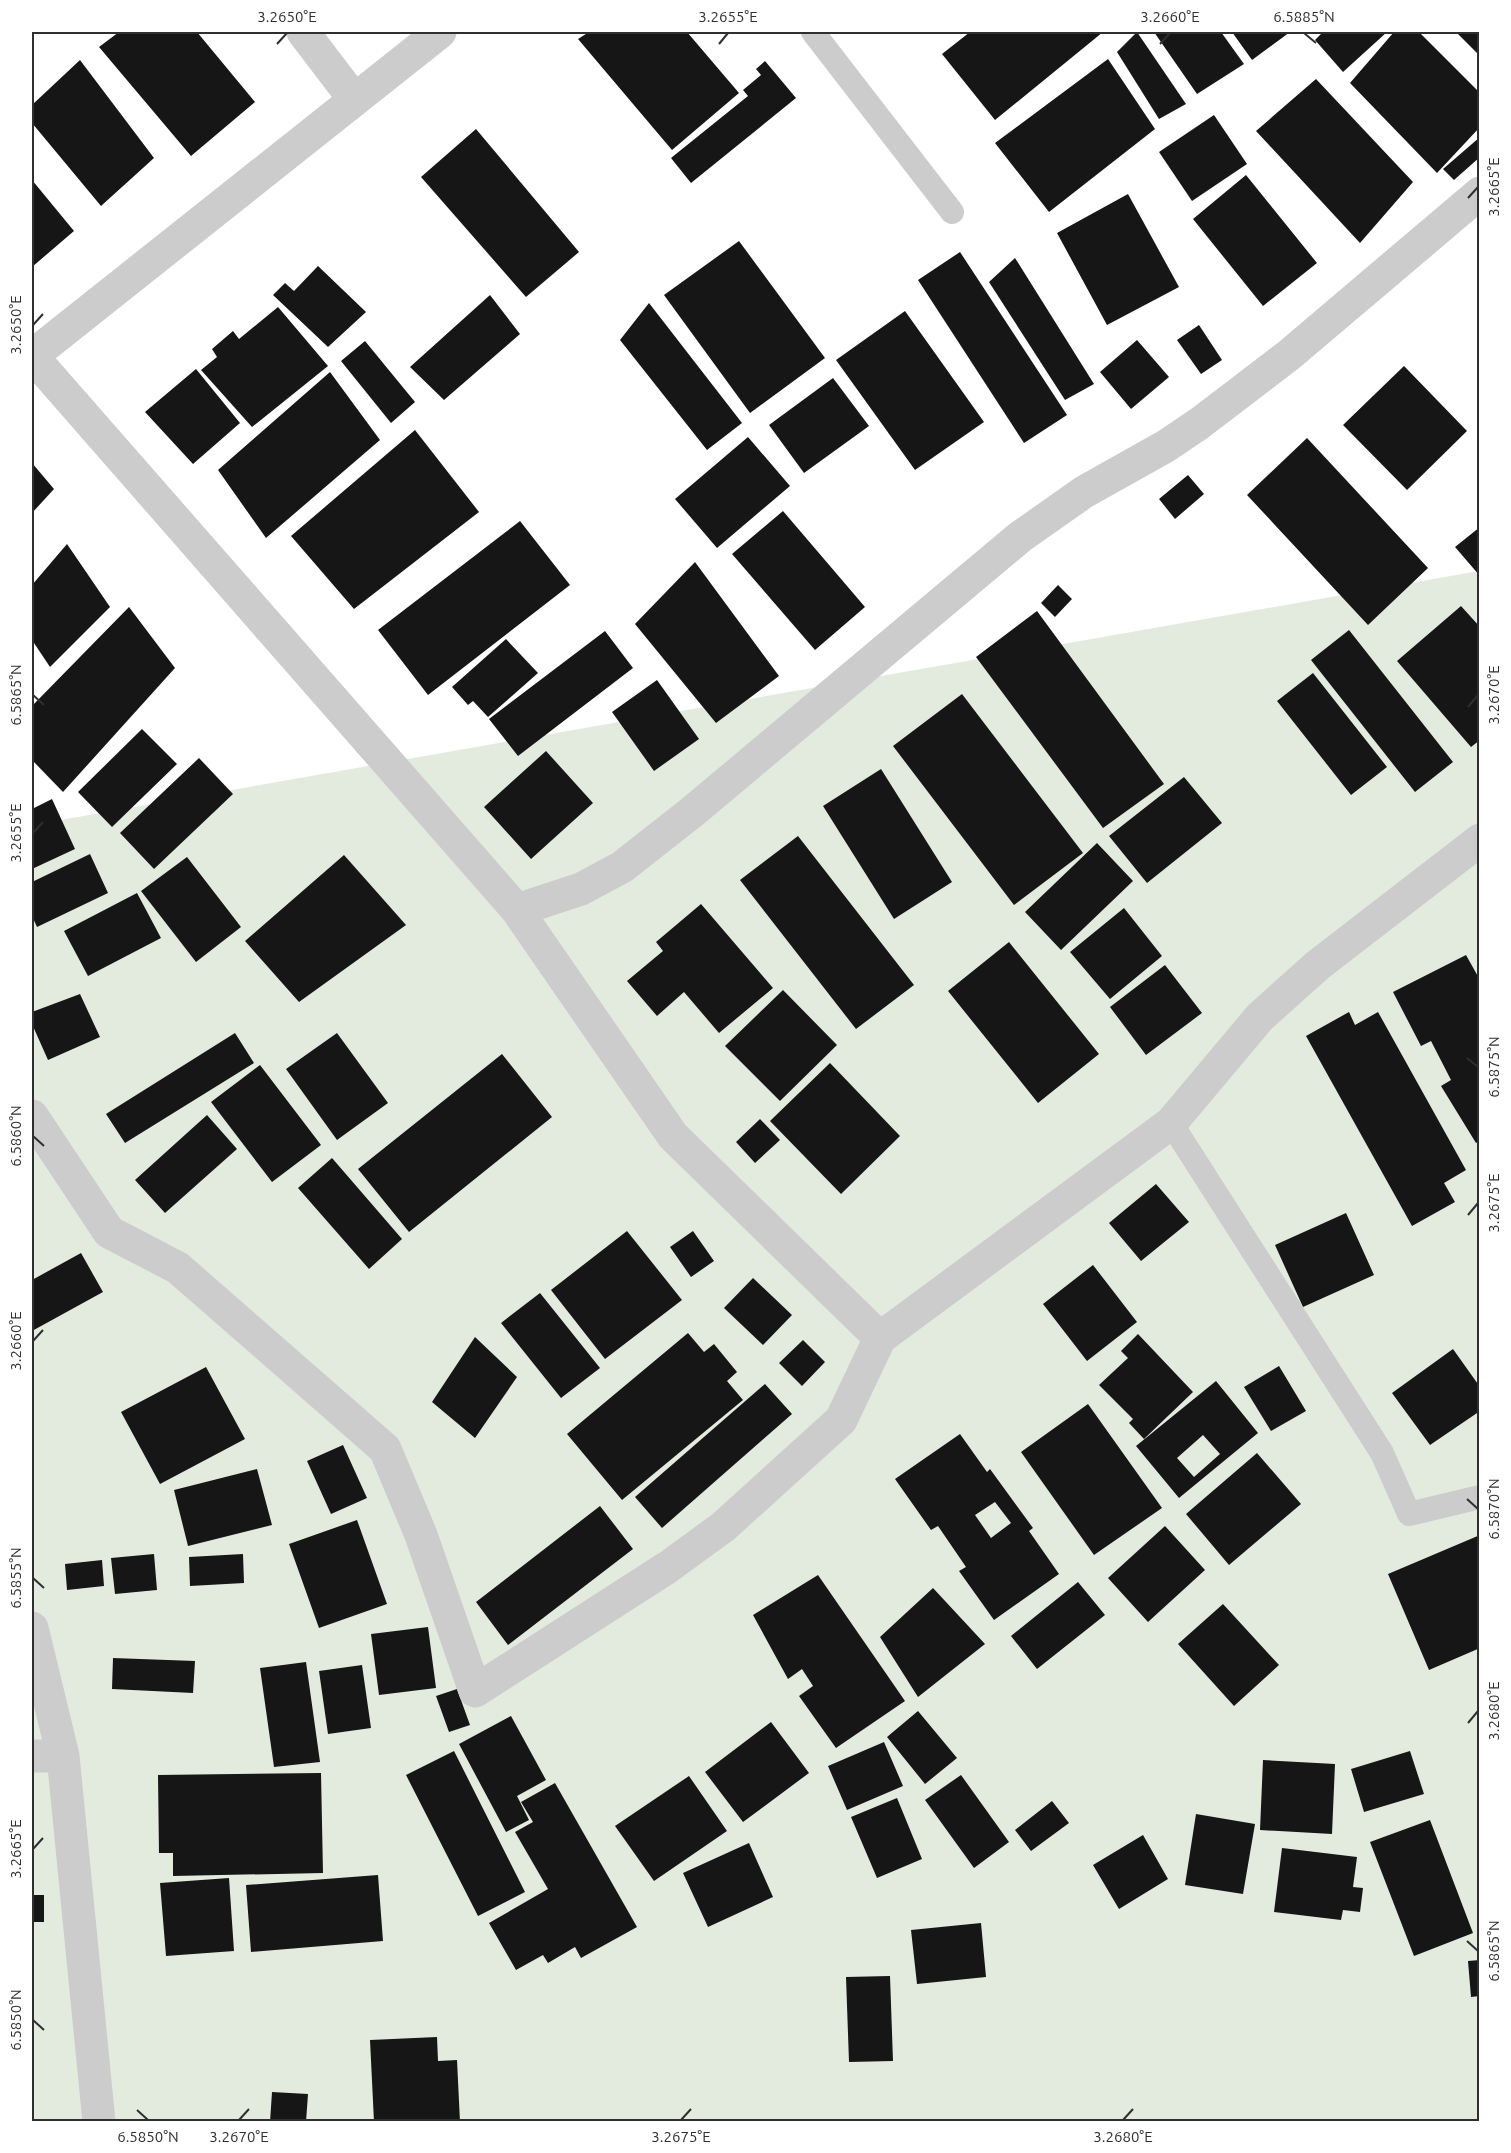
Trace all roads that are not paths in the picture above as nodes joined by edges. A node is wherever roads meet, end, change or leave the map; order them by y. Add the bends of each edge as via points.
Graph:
1 (303, 32) edge
2 (440, 32) edge
3 (813, 32) edge
4 (354, 99) junction
5 (1479, 193) edge
6 (952, 212) dead end
7 (32, 356) edge
8 (1479, 840) edge
9 (517, 910) junction
10 (32, 1116) edge
11 (1171, 1123) junction
12 (880, 1338) junction
13 (1479, 1497) edge
14 (32, 1628) edge
15 (47, 1756) edge
16 (99, 2121) edge

1 - 4 street
2 - 4 street
3 - 6 lane
4 - 7 street
5 - 9 street via 1289,356 1200,423 1084,492 1020,537 622,867 581,889
7 - 9 street
8 - 11 street via 1318,966 1260,1017
9 - 12 street via 673,1136
10 - 12 street via 109,1232 178,1268 386,1449 421,1535 475,1691 668,1567 723,1527 841,1420
11 - 12 street
11 - 13 lane via 1382,1453 1409,1514
14 - 15 street
15 - 16 street

